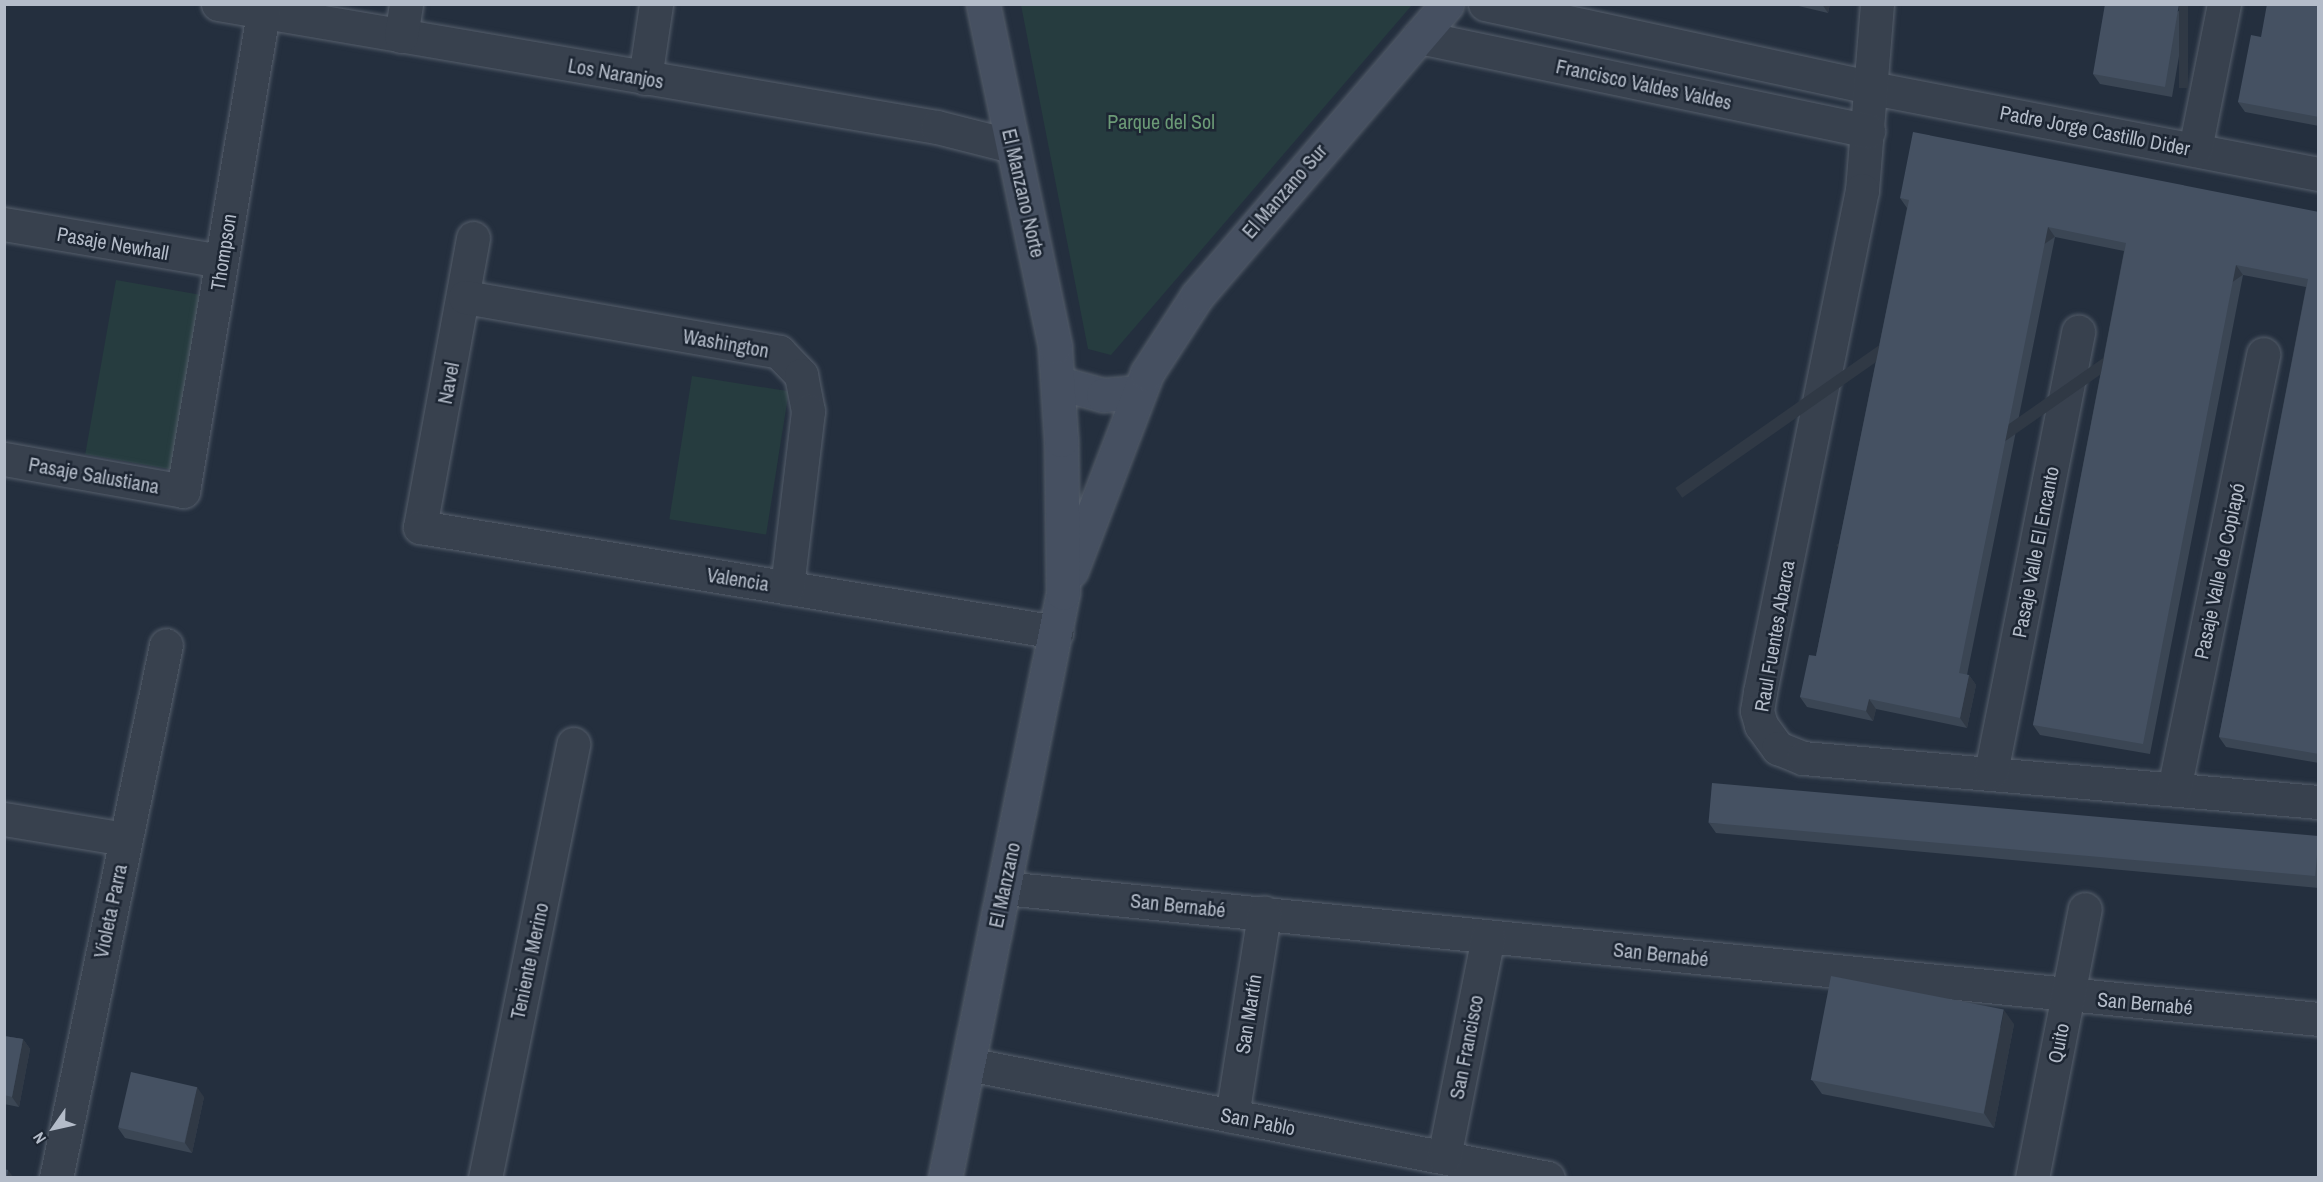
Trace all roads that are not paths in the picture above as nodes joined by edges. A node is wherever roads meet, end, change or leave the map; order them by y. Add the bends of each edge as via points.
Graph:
1 (218, 4) edge
2 (656, 4) edge
3 (984, 4) edge
4 (1447, 4) edge
5 (1485, 4) edge
6 (1877, 4) edge
7 (2224, 4) edge
8 (263, 12) junction
9 (404, 20) edge
10 (1419, 37) junction
11 (645, 78) junction
12 (1872, 88) junction
13 (1868, 131) junction
14 (1012, 146) junction
15 (2195, 149) junction
16 (2319, 174) edge
17 (4, 224) edge
18 (473, 238) dead end
19 (221, 261) junction
20 (465, 297) junction
21 (2078, 331) dead end
22 (2263, 354) dead end
23 (1059, 383) junction
24 (1139, 392) junction
25 (4, 459) edge
26 (183, 491) joint
27 (420, 526) joint
28 (787, 588) junction
29 (1063, 593) junction
30 (1056, 632) junction
31 (166, 645) dead end
32 (573, 744) dead end
33 (1991, 772) junction
34 (2174, 789) junction
35 (2319, 802) edge
36 (4, 819) edge
37 (125, 839) junction
38 (1004, 888) junction
39 (2085, 909) dead end
40 (1264, 913) junction
41 (1488, 936) junction
42 (2068, 996) junction
43 (2319, 1019) edge
44 (968, 1064) junction
45 (1232, 1116) junction
46 (1444, 1157) junction
47 (56, 1178) edge
48 (485, 1178) edge
49 (945, 1178) edge
50 (1548, 1178) edge
51 (2032, 1178) edge

1 - 8 street, Los Naranjos
2 - 11 street
3 - 14 street, El Manzano Norte
4 - 10 street, El Manzano Sur
5 - 12 street
6 - 12 street, Raul Fuentes Abarca
7 - 15 street
8 - 9 street, Los Naranjos
8 - 19 street, Thompson
9 - 11 street, Los Naranjos
10 - 13 street, Francisco Valdes Valdes
10 - 24 street, El Manzano Sur via 1210,278 1161,351
11 - 14 street, Los Naranjos via 959,131
12 - 13 street, Raul Fuentes Abarca
12 - 15 street, Padre Jorge Castillo Dider
13 - 33 street, Raul Fuentes Abarca via 1857,215 1757,711 1768,738 1789,755
14 - 23 street, El Manzano Norte via 1039,256
15 - 16 street, Padre Jorge Castillo Dider
17 - 19 street, Pasaje Newhall
18 - 20 street, Navel
19 - 26 street, Thompson
20 - 27 street, Navel
20 - 28 street, Washington via 779,352 801,375 808,411
21 - 33 street, Pasaje Valle El Encanto
22 - 34 street, Pasaje Valle de Copiapó
23 - 24 street via 1103,395
23 - 29 street, El Manzano
24 - 29 street, El Manzano
25 - 26 street, Pasaje Salustiana
27 - 28 street, Valencia
28 - 30 street, Valencia
29 - 30 street, El Manzano
30 - 38 street, El Manzano
31 - 37 street, Violeta Parra
32 - 48 street, Teniente Merino
33 - 34 street, Raul Fuentes Abarca
34 - 35 street, Raul Fuentes Abarca
36 - 37 street
37 - 47 street, Violeta Parra
38 - 40 street, San Bernabé
38 - 44 street, El Manzano
39 - 42 street, Quito
40 - 41 street, San Bernabé
40 - 45 street, San Martín
41 - 42 street, San Bernabé
41 - 46 street, San Francisco
42 - 43 street, San Bernabé
42 - 51 street, Quito
44 - 45 street, San Pablo
44 - 49 street, El Manzano
45 - 46 street, San Pablo
46 - 50 street, San Pablo

